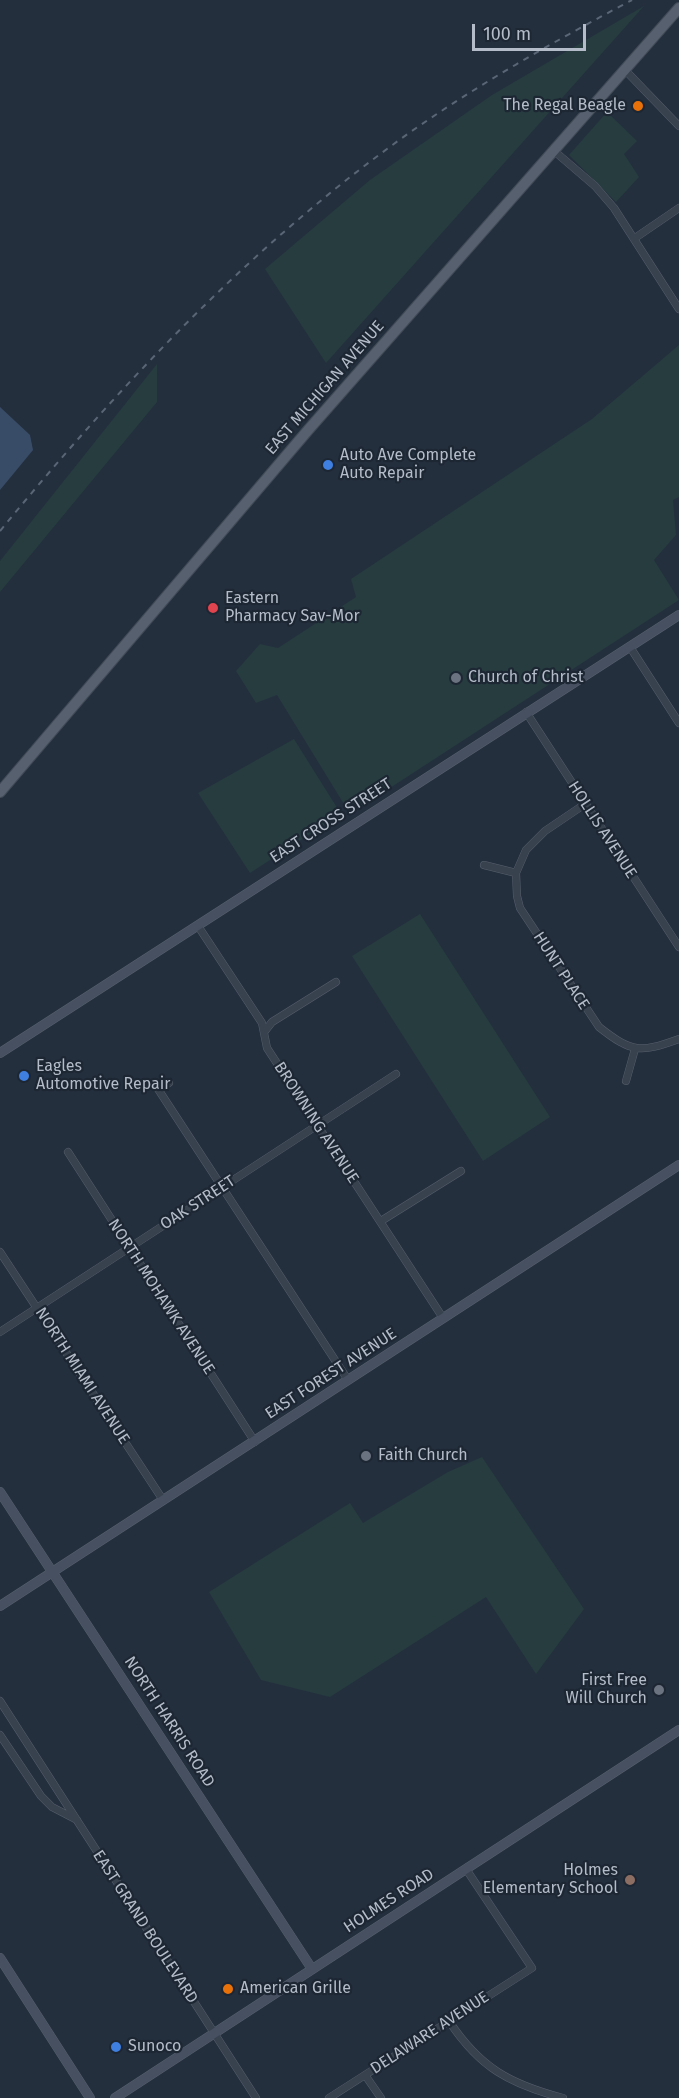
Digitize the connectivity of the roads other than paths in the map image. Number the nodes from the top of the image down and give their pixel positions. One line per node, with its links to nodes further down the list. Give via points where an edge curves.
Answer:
1 (679, 8): 2 (main road, EAST MICHIGAN AVENUE)
2 (625, 70): 3 (street); 4 (main road, EAST MICHIGAN AVENUE)
3 (679, 126)
4 (553, 150): 6 (street, via 595,186); 12 (main road, EAST MICHIGAN AVENUE)
5 (679, 207): 6 (street)
6 (635, 238): 7 (street)
7 (679, 309)
8 (679, 615): 9 (street, EAST CROSS STREET)
9 (630, 647): 10 (street, EAST CROSS STREET); 11 (street)
10 (526, 712): 13 (street, HOLLIS AVENUE); 16 (street, EAST CROSS STREET)
11 (679, 723)
12 (0, 792)
13 (585, 804): 15 (street, via 535,839); 17 (street, HOLLIS AVENUE)
14 (484, 865): 15 (street)
15 (516, 873): 22 (street, HUNT PLACE, via 520,908 585,1010 606,1033)
16 (198, 926): 19 (street, BROWNING AVENUE); 21 (street, EAST CROSS STREET)
17 (679, 947)
18 (336, 982): 19 (street, via 272,1022)
19 (265, 1031): 26 (street, BROWNING AVENUE, via 267,1048)
20 (679, 1039): 22 (street)
21 (1, 1050)
22 (635, 1050): 24 (street)
23 (396, 1074): 26 (street, OAK STREET)
24 (627, 1081)
25 (168, 1083): 30 (street, via 155,1092)
26 (317, 1126): 30 (street, OAK STREET); 31 (street, BROWNING AVENUE)
27 (68, 1152): 32 (street, NORTH MOHAWK AVENUE)
28 (679, 1165): 35 (street, EAST FOREST AVENUE)
29 (461, 1171): 31 (street)
30 (222, 1188): 32 (street, OAK STREET); 37 (street)
31 (381, 1221): 35 (street, BROWNING AVENUE)
32 (129, 1248): 34 (street, OAK STREET); 38 (street, NORTH MOHAWK AVENUE)
33 (0, 1252): 34 (street, NORTH MIAMI AVENUE)
34 (37, 1308): 36 (street, OAK STREET); 40 (street, NORTH MIAMI AVENUE)
35 (443, 1318): 37 (street, EAST FOREST AVENUE)
36 (0, 1332)
37 (348, 1380): 38 (street, EAST FOREST AVENUE)
38 (255, 1442): 40 (street, EAST FOREST AVENUE)
39 (0, 1492): 41 (street, NORTH HARRIS ROAD)
40 (163, 1500): 41 (street, EAST FOREST AVENUE)
41 (52, 1572): 42 (street, EAST FOREST AVENUE); 49 (street, NORTH HARRIS ROAD)
42 (0, 1606)
43 (0, 1701): 46 (street, EAST GRAND BOULEVARD)
44 (679, 1730): 47 (street, HOLMES ROAD)
45 (0, 1735): 46 (street, via 41,1796 52,1808)
46 (77, 1820): 51 (street, EAST GRAND BOULEVARD)
47 (466, 1869): 49 (street, HOLMES ROAD); 50 (street, DELAWARE AVENUE, via 532,1968)
48 (0, 1958): 53 (street)
49 (312, 1969): 51 (street, HOLMES ROAD)
50 (449, 2021): 52 (street, DELAWARE AVENUE); 58 (street, via 488,2066 521,2085)
51 (213, 2033): 54 (street, HOLMES ROAD); 55 (street, EAST GRAND BOULEVARD)
52 (365, 2075): 56 (street, DELAWARE AVENUE); 57 (street)
53 (90, 2098)
54 (115, 2098)
55 (256, 2098)
56 (329, 2098)
57 (381, 2098)
58 (563, 2098)

